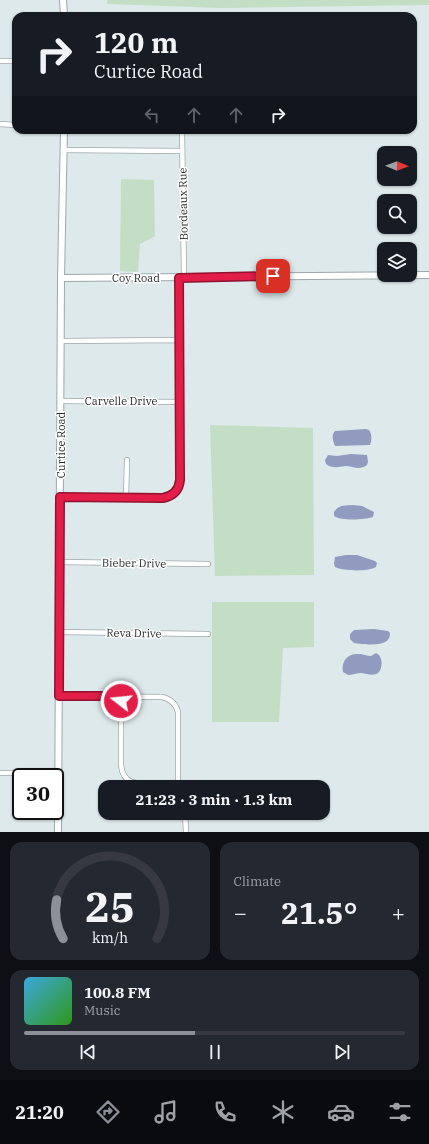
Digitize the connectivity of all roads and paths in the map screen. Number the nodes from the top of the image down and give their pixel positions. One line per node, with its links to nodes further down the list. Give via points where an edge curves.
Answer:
1 (63, 0): 2 (street)
2 (64, 12)
3 (0, 61): 4 (street)
4 (12, 61)
5 (0, 124): 6 (street)
6 (12, 124)
7 (64, 134): 9 (street, Curtice Road)
8 (182, 134): 10 (street, Bordeaux Rue)
9 (63, 150): 10 (street); 12 (street, Curtice Road)
10 (182, 151): 13 (street, Bordeaux Rue)
11 (429, 275): 13 (street, Coy Road)
12 (61, 278): 13 (street, Coy Road); 15 (street, Curtice Road)
13 (181, 278): 14 (street, Bordeaux Rue)
14 (180, 340): 15 (street); 17 (street, Bordeaux Rue)
15 (61, 341): 16 (street, Curtice Road)
16 (61, 401): 17 (street, Carvelle Drive); 19 (street, Curtice Road)
17 (180, 402): 20 (street, Bordeaux Rue, via 179,486 169,497)
18 (127, 460): 20 (street)
19 (60, 497): 20 (street); 21 (street, Curtice Road)
20 (126, 498)
21 (60, 562): 22 (street, Bieber Drive); 23 (street, Curtice Road)
22 (208, 564)
23 (60, 632): 24 (street, Reva Drive); 25 (street, Curtice Road)
24 (208, 634)
25 (59, 696): 26 (street); 27 (street, Curtice Road)
26 (121, 696): 30 (street, via 121,765); 31 (street, via 162,697 175,705 178,715)
27 (59, 768)
28 (0, 773): 29 (street)
29 (12, 773)
30 (128, 780)
31 (178, 780)
32 (58, 820): 34 (street, Curtice Road)
33 (185, 820): 35 (street)
34 (58, 832)
35 (186, 832)

